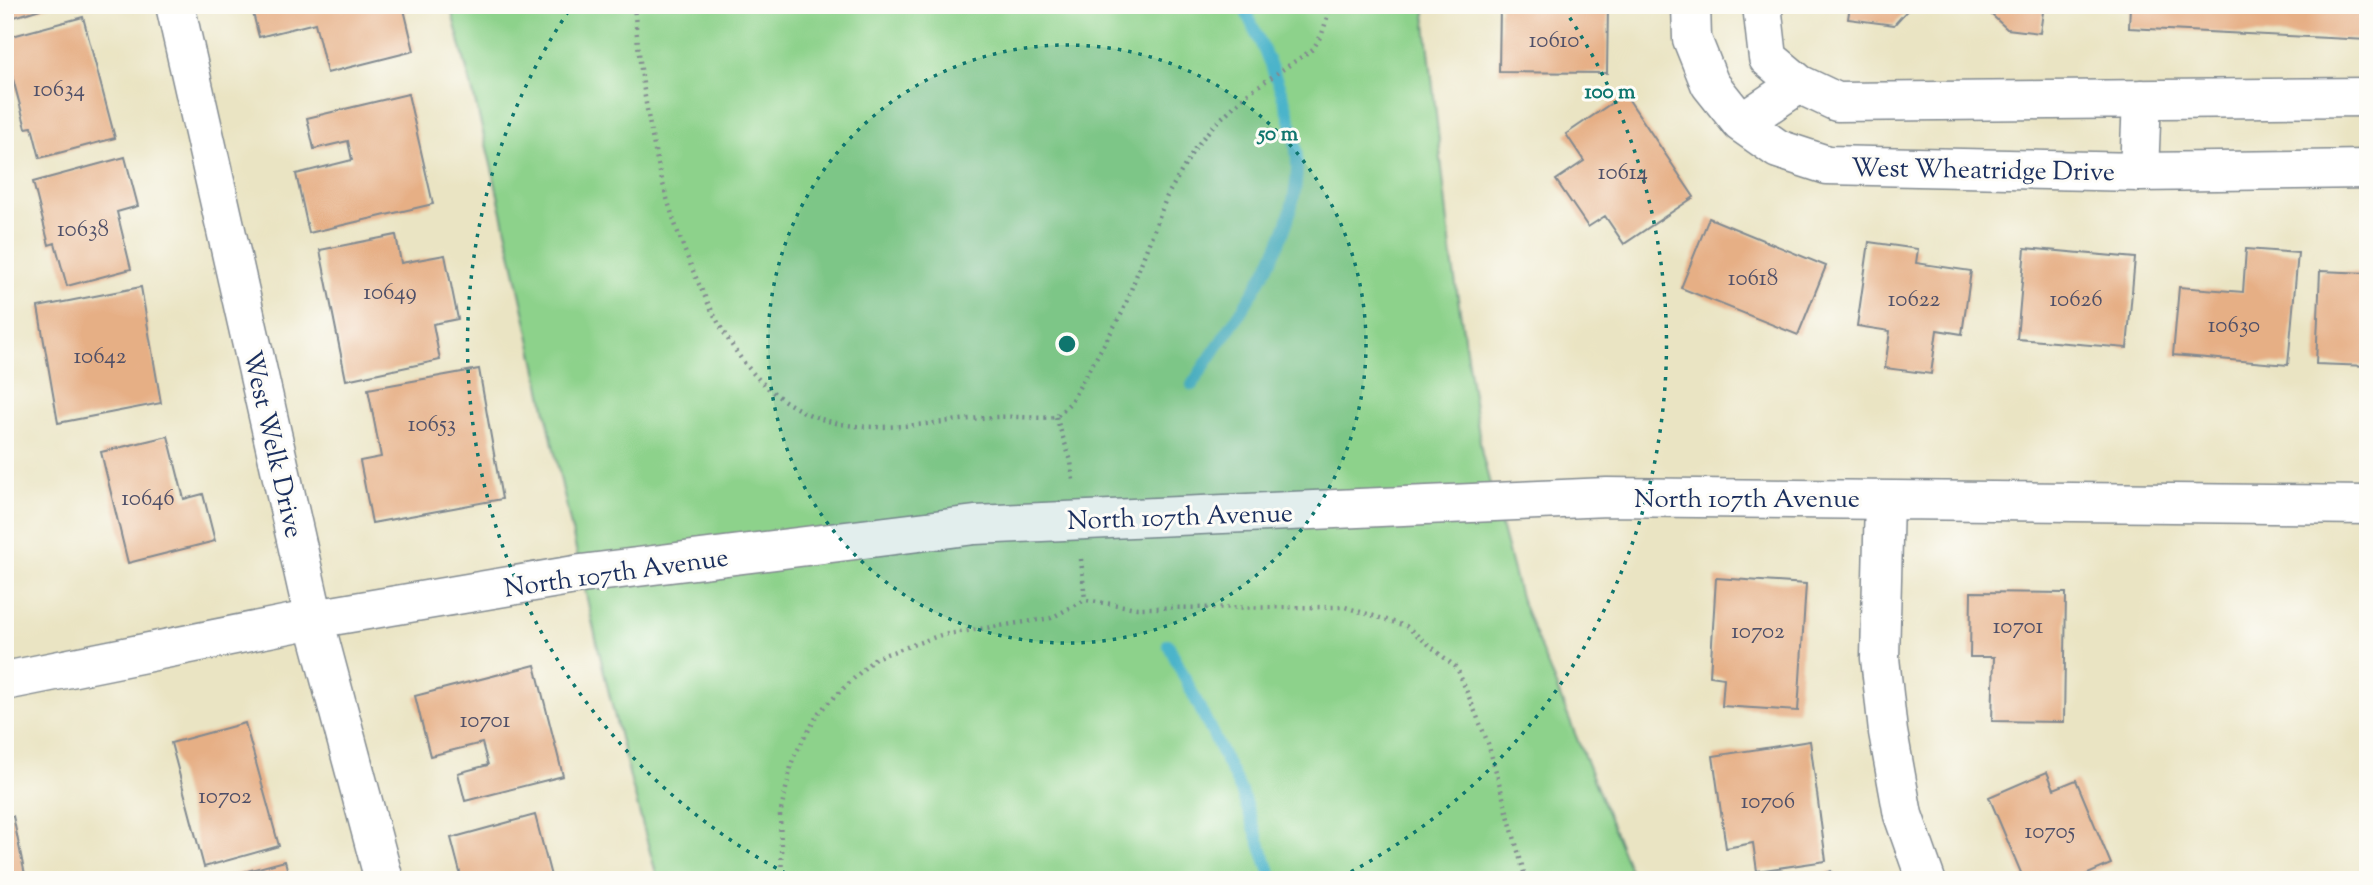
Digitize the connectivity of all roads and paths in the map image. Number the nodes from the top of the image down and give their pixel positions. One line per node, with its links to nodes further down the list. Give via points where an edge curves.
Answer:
1 (175, 5): 14 (street, West Welk Drive)
2 (634, 5): 3 (path, via 641,84 658,175 688,263 732,348 767,391 814,416 867,426 1056,417 1070,403 1122,313 1181,171 1212,127 1266,80 1313,49)
3 (1331, 5)
4 (1692, 5): 9 (street, West Wheatridge Drive, via 1692,39 1710,84)
5 (1762, 5): 6 (street, via 1768,58)
6 (1799, 84): 8 (street, via 1837,102); 9 (street)
7 (2368, 97): 8 (street)
8 (2142, 99): 11 (street)
9 (1741, 122): 11 (street, West Wheatridge Drive, via 1778,149 1827,165)
10 (2368, 169): 11 (street, West Wheatridge Drive)
11 (2139, 172)
12 (1884, 499): 13 (street, North 107th Avenue); 14 (street, North 107th Avenue, via 1607,497 975,525 581,574); 19 (street, via 1880,658 1886,720 1903,815)
13 (2368, 505)
14 (314, 619): 15 (street, North 107th Avenue); 16 (street, West Welk Drive)
15 (5, 681)
16 (384, 880)
17 (782, 880): 18 (path, via 780,815 793,758 819,712 875,658 941,635 1051,618 1084,600 1137,608 1345,607 1406,626 1457,667 1488,743)
18 (1526, 880)
19 (1926, 880)

